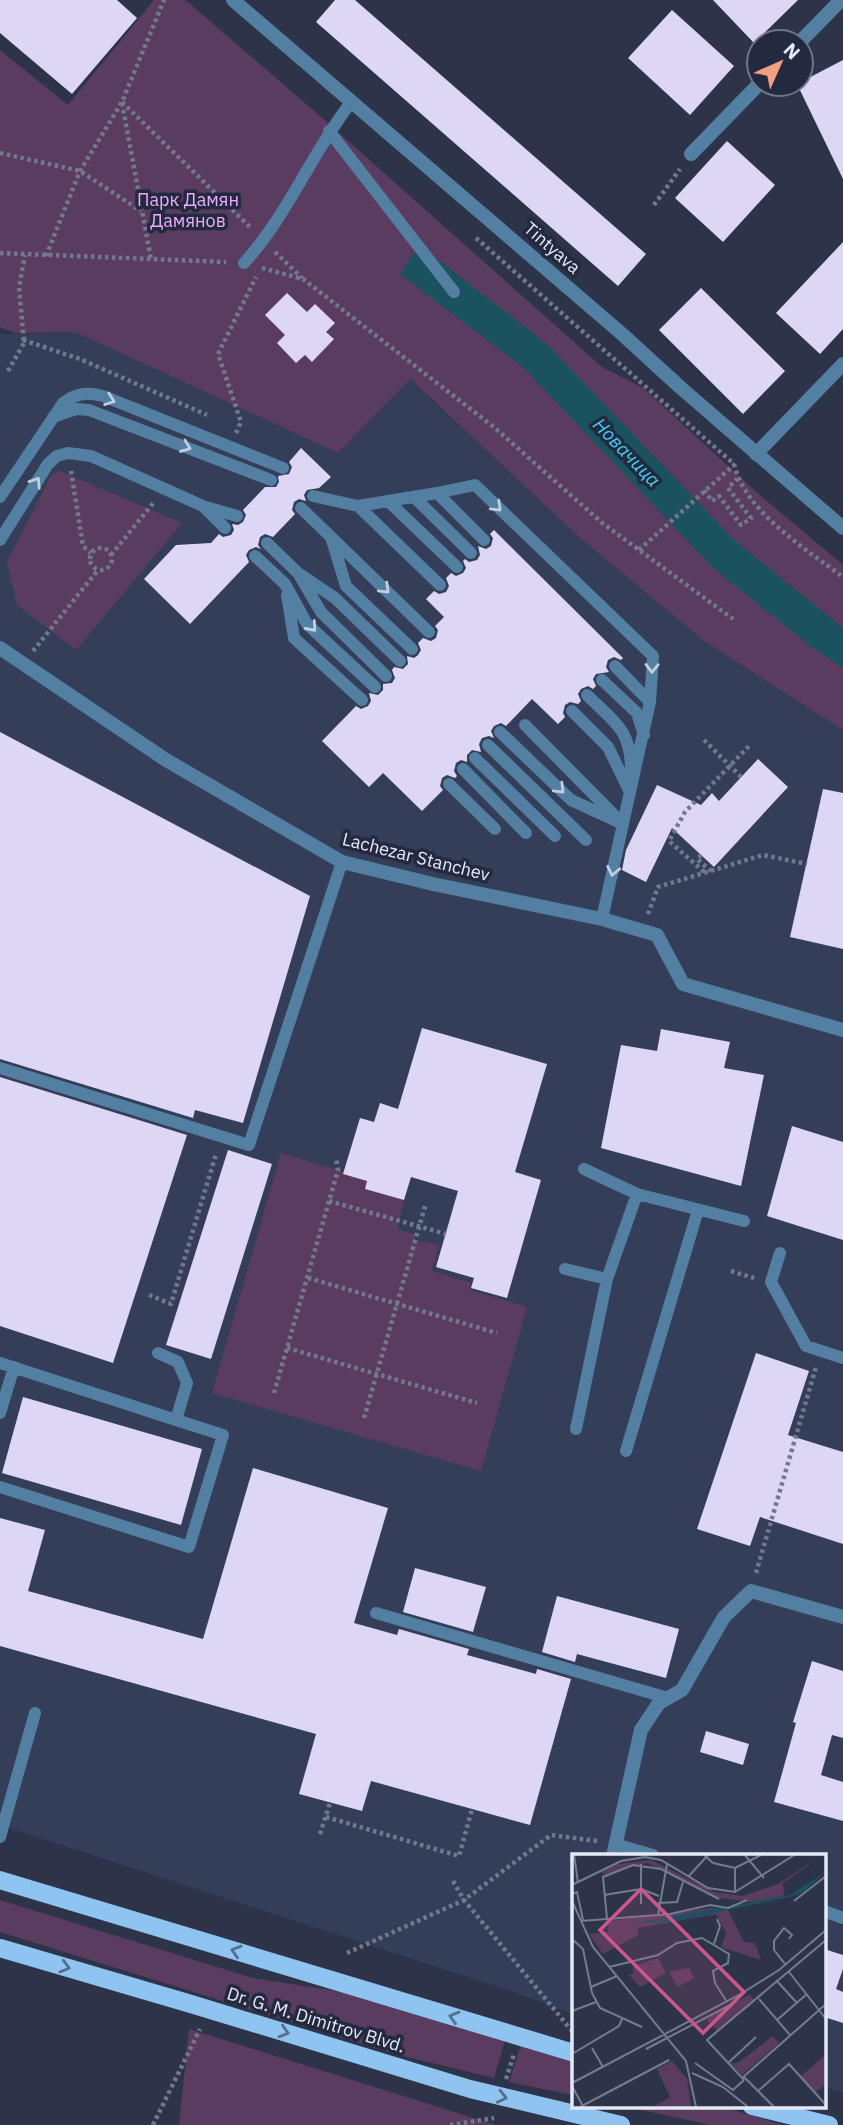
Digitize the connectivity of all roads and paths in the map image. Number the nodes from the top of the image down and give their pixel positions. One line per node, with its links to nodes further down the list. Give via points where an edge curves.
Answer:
1 (164, 0): 7 (path)
2 (233, 0): 6 (street, Tintyava)
3 (841, 0): 4 (street)
4 (814, 28)
5 (745, 98): 10 (street)
6 (352, 101): 8 (lane); 36 (street, Tintyava)
7 (122, 102): 11 (path); 14 (path); 16 (path)
8 (329, 131): 16 (lane); 25 (lane)
9 (0, 153): 11 (path)
10 (691, 154)
11 (80, 171): 14 (path); 20 (path)
12 (677, 174): 13 (path)
13 (654, 205)
14 (142, 211): 21 (path)
15 (473, 235): 37 (path)
16 (264, 241): 22 (lane); 24 (path)
17 (0, 246): 18 (path)
18 (0, 253): 19 (path)
19 (24, 255): 20 (path); 26 (path, via 19,287)
20 (46, 256): 21 (path)
21 (151, 259): 22 (path)
22 (244, 263): 23 (path)
23 (260, 268): 24 (path); 32 (path, via 218,354 241,422)
24 (303, 279): 58 (path, via 495,428)
25 (454, 292)
26 (23, 340): 28 (path); 30 (path, via 80,359)
27 (843, 364): 36 (street)
28 (8, 371)
29 (53, 417): 34 (lane, one-way to 34, via 72,396 92,394); 40 (lane, one-way to 40, via 89,410); 46 (lane)
30 (214, 418)
31 (226, 424): 32 (path)
32 (238, 429): 33 (path); 34 (path)
33 (249, 434)
34 (230, 446): 38 (lane)
35 (68, 453): 41 (lane, via 91,456); 55 (lane, one-way to 35, via 48,464); 59 (path, via 83,546)
36 (756, 454): 53 (street, Tintyava)
37 (734, 464): 39 (path); 42 (path)
38 (283, 468)
39 (737, 479): 42 (path, via 728,488 751,518 741,526 719,496 712,501); 66 (path, via 757,508)
40 (271, 480)
41 (165, 489): 48 (lane); 61 (path)
42 (704, 490): 58 (path)
43 (438, 493): 45 (lane); 56 (lane); 81 (lane, one-way to 81, via 475,485 653,656)
44 (313, 496): 49 (lane)
45 (414, 496): 47 (lane); 60 (lane)
46 (0, 497)
47 (388, 501): 49 (lane); 63 (lane)
48 (203, 506): 51 (lane); 52 (lane)
49 (358, 506): 68 (lane)
50 (301, 508): 54 (lane)
51 (237, 516)
52 (225, 528)
53 (843, 528)
54 (330, 537): 70 (lane, one-way to 70); 72 (lane, via 346,586)
55 (0, 540)
56 (484, 540)
57 (267, 543): 65 (lane)
58 (639, 550): 69 (path)
59 (91, 553): 61 (path, via 103,548); 64 (path, via 91,563)
60 (471, 553)
61 (111, 555): 64 (path, via 110,564)
62 (255, 556): 67 (lane)
63 (457, 567)
64 (98, 570): 74 (path)
65 (298, 573): 73 (lane, via 335,597); 76 (lane, via 321,612)
66 (843, 577)
67 (285, 584): 78 (lane, one-way to 78, via 307,624); 80 (lane, via 294,638)
68 (440, 584)
69 (733, 619)
70 (429, 632)
71 (0, 648): 74 (street, Lachezar Stanchev)
72 (412, 649)
73 (400, 661)
74 (24, 662): 101 (street, Lachezar Stanchev, via 166,760)
75 (615, 666): 81 (lane)
76 (386, 676)
77 (602, 680): 85 (lane, via 636,713)
78 (375, 687)
79 (587, 695): 94 (lane, via 624,732 631,755)
80 (362, 700)
81 (650, 702): 85 (lane)
82 (572, 710): 94 (lane, via 608,747)
83 (525, 725): 95 (lane)
84 (500, 732): 95 (lane, one-way to 95, via 571,800)
85 (644, 735): 94 (lane)
86 (705, 740): 90 (path)
87 (488, 745): 99 (lane)
88 (749, 746): 90 (path)
89 (475, 758): 98 (lane)
90 (730, 766): 92 (path); 103 (path, via 685,812 669,841)
91 (463, 769): 97 (lane)
92 (741, 777)
93 (449, 784): 96 (lane)
94 (630, 792): 95 (lane)
95 (623, 824): 104 (lane, one-way to 104)
96 (495, 829)
97 (526, 833)
98 (555, 836)
99 (586, 839)
100 (701, 855): 103 (path, via 696,859)
101 (342, 862): 104 (street, Lachezar Stanchev); 107 (lane, via 249,1146)
102 (807, 864): 103 (path, via 762,855)
103 (708, 872): 105 (path, via 658,887)
104 (602, 919): 105 (street, Lachezar Stanchev)
105 (641, 931): 106 (street, Lachezar Stanchev, via 657,935 682,984)
106 (843, 1030)
107 (0, 1068)
108 (216, 1155): 122 (path, via 171,1304)
109 (336, 1158): 112 (path, via 338,1170)
110 (584, 1169): 111 (lane)
111 (637, 1194): 114 (lane); 121 (lane)
112 (329, 1200): 116 (path); 120 (path)
113 (426, 1203): 116 (path)
114 (698, 1210): 115 (lane); 138 (lane)
115 (744, 1221)
116 (419, 1227): 117 (path); 123 (path)
117 (446, 1234)
118 (780, 1253): 125 (lane, via 771,1282)
119 (565, 1269): 121 (lane)
120 (308, 1278): 123 (path); 126 (path)
121 (607, 1279): 137 (lane)
122 (149, 1296)
123 (397, 1304): 124 (path); 131 (path)
124 (497, 1333)
125 (806, 1346): 128 (lane); 140 (path, via 817,1366)
126 (287, 1348): 131 (path); 132 (path)
127 (158, 1353): 136 (lane, via 178,1362 187,1383)
128 (843, 1358)
129 (0, 1363): 130 (lane)
130 (13, 1367): 134 (lane); 136 (lane)
131 (376, 1374): 133 (path); 135 (path)
132 (274, 1392)
133 (477, 1403)
134 (0, 1413)
135 (364, 1418)
136 (176, 1420): 139 (lane, via 223,1436 189,1546)
137 (576, 1429)
138 (626, 1451)
139 (0, 1488)
140 (751, 1591): 142 (street); 143 (street, via 724,1617 681,1690)
141 (376, 1614): 143 (lane)
142 (843, 1617)
143 (668, 1698): 150 (street, via 659,1703 641,1730)
144 (34, 1713): 149 (lane)
145 (330, 1802): 147 (path)
146 (472, 1809): 147 (path, via 459,1856)
147 (326, 1817): 148 (path)
148 (320, 1834)
149 (0, 1837)
150 (614, 1850): 151 (lane); 154 (path, via 551,1835)
151 (645, 1854)
152 (0, 1880): 162 (main road, one-way to 152)
153 (453, 1881): 154 (path)
154 (464, 1900): 158 (path); 160 (path)
155 (826, 1912): 156 (lane)
156 (843, 1918)
157 (0, 1948): 168 (main road, Dr. G. M. Dimitrov Blvd., one-way to 168, via 471,2090)
158 (347, 1953)
159 (200, 2029): 165 (path)
160 (572, 2032)
161 (517, 2045): 163 (path)
162 (572, 2049)
163 (505, 2084)
164 (760, 2108): 169 (main road)
165 (153, 2125)
166 (450, 2125): 167 (path, via 495,2118)
167 (493, 2125)
168 (621, 2125)
169 (829, 2125)

